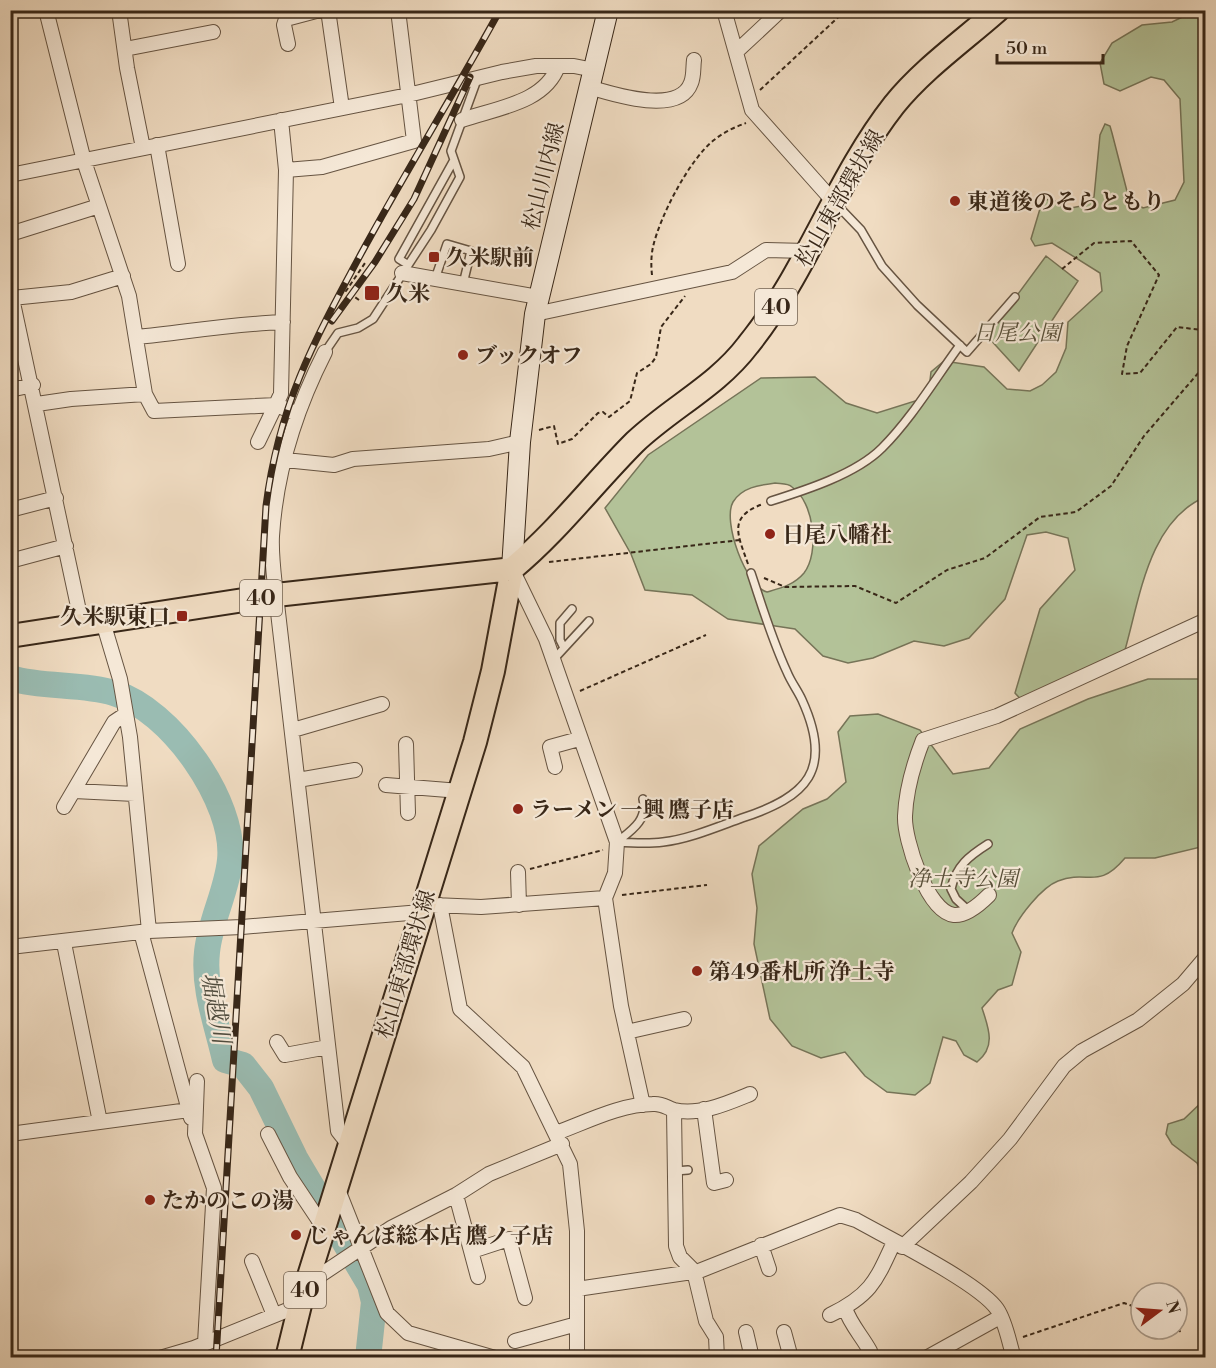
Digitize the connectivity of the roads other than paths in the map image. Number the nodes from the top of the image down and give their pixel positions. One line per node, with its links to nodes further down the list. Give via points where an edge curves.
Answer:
1 (46, 10): 24 (street)
2 (320, 10): 11 (street, via 286,19)
3 (328, 10): 19 (street)
4 (398, 10): 18 (street)
5 (608, 10): 17 (main road, 松山川内線)
6 (724, 10): 13 (street)
7 (781, 10): 13 (street)
8 (998, 10): 27 (main road, 松山東部環状線 / 40, via 895,104)
9 (124, 11): 12 (street)
10 (213, 32): 12 (street)
11 (288, 44)
12 (124, 49): 22 (street)
13 (736, 52): 27 (street, via 752,110)
14 (694, 60): 17 (street, via 691,84 684,93 671,97 641,101)
15 (558, 66): 16 (street); 17 (street); 21 (street, via 553,81 531,96)
16 (478, 77): 18 (street); 21 (lane)
17 (592, 78): 38 (main road, 松山川内線)
18 (408, 95): 19 (street); 25 (street, via 414,141 322,167)
19 (342, 108): 20 (street)
20 (281, 120): 22 (street); 25 (street)
21 (462, 120): 23 (lane, via 451,151)
22 (150, 146): 24 (street); 31 (street)
23 (454, 160): 32 (lane, via 399,259); 32 (lane, via 460,177)
24 (84, 161): 26 (street); 28 (street)
25 (286, 170): 39 (street)
26 (10, 175)
27 (834, 202): 30 (main road, 松山東部環状線 / 40); 41 (lane, via 861,230 882,266)
28 (99, 206): 29 (street); 33 (street)
29 (10, 234)
30 (807, 251): 38 (street, via 766,250 732,272 652,290); 57 (main road, 松山東部環状線 / 40, via 773,311 729,368 637,441 541,546)
31 (178, 264)
32 (404, 269): 34 (street); 42 (lane, via 373,318 358,328 338,333)
33 (123, 276): 37 (street, via 71,292); 40 (street)
34 (435, 279): 35 (street); 35 (lane, via 447,244 471,251)
35 (463, 284): 38 (street)
36 (1015, 297): 41 (lane, via 967,352)
37 (12, 300): 43 (street)
38 (536, 305): 49 (main road, 松山川内線)
39 (283, 322): 40 (street, via 231,324 213,330); 47 (street, via 281,394)
40 (137, 337): 45 (street)
41 (960, 345): 53 (lane, via 882,449 809,489)
42 (325, 352): 48 (street)
43 (33, 385): 44 (street); 46 (street)
44 (10, 390)
45 (145, 394): 46 (street); 47 (street, via 154,411)
46 (37, 405): 52 (street)
47 (277, 405): 48 (street); 50 (street)
48 (297, 414): 51 (street)
49 (521, 435): 51 (street, via 489,449 353,459 333,465); 57 (main road, 松山川内線)
50 (258, 442)
51 (285, 460): 59 (street, via 272,537)
52 (56, 498): 54 (street); 55 (street)
53 (771, 501)
54 (10, 510)
55 (66, 546): 56 (street); 63 (street)
56 (10, 561)
57 (512, 569): 59 (main road, 40); 66 (street); 77 (main road, 松山東部環状線 / 40, via 493,671)
58 (751, 573): 83 (lane, via 787,673 810,720 813,764 807,781 797,794 764,811 664,842)
59 (276, 596): 63 (main road, 40); 69 (street)
60 (572, 609): 65 (lane, via 560,623)
61 (1206, 620): 90 (street, via 997,716 923,740 905,815 909,851 935,901 945,912 955,915)
62 (589, 621): 65 (lane)
63 (93, 623): 64 (main road, 40); 68 (street, via 122,687)
64 (10, 636)
65 (564, 648): 66 (lane)
66 (553, 660): 70 (street)
67 (382, 704): 69 (street)
68 (126, 710): 78 (street, via 114,722); 79 (street)
69 (293, 730): 74 (street)
70 (579, 739): 72 (street, via 550,747); 83 (street)
71 (406, 744): 76 (street)
72 (555, 767)
73 (355, 770): 74 (street)
74 (298, 780): 91 (street)
75 (386, 785): 76 (street)
76 (407, 786): 77 (street); 82 (street)
77 (460, 791): 89 (main road, 松山東部環状線 / 40)
78 (74, 792): 79 (street); 81 (street)
79 (135, 794): 92 (street)
80 (643, 799): 83 (lane, via 643,816)
81 (64, 807)
82 (408, 813)
83 (617, 844): 87 (street, via 615,873)
84 (988, 844): 90 (lane, via 961,864 953,877 951,889)
85 (518, 872): 88 (street)
86 (989, 895): 90 (street)
87 (605, 898): 88 (street); 97 (street)
88 (519, 905): 89 (street)
89 (428, 908): 91 (street); 110 (street, via 460,1009 524,1067); 111 (main road, 松山東部環状線 / 40)
90 (969, 910)
91 (312, 921): 92 (street); 99 (street)
92 (145, 931): 93 (street); 104 (street)
93 (64, 943): 94 (street); 106 (street)
94 (10, 947)
95 (1206, 957): 117 (street, via 1183,984 1138,1020 1082,1051 1064,1066 1010,1139 971,1182)
96 (684, 1019): 97 (street)
97 (626, 1029): 102 (street)
98 (277, 1042): 99 (street, via 285,1055)
99 (328, 1047): 111 (street, via 338,1131)
100 (196, 1081): 108 (street)
101 (750, 1094): 103 (street)
102 (643, 1105): 105 (street, via 665,1104); 110 (street, via 602,1116)
103 (704, 1109): 105 (street); 112 (street, via 714,1183)
104 (189, 1110): 106 (street); 108 (street)
105 (674, 1110): 122 (street, via 682,1171 676,1246 680,1257)
106 (100, 1122): 107 (street)
107 (10, 1134)
108 (195, 1134): 136 (street, via 214,1188)
109 (268, 1134): 115 (street, via 290,1177)
110 (559, 1139): 114 (street); 125 (street, via 570,1164 577,1231)
111 (349, 1145): 113 (main road, 松山東部環状線 / 40)
112 (726, 1180)
113 (336, 1191): 115 (main road, 松山東部環状線 / 40); 118 (street)
114 (456, 1195): 118 (street); 119 (street)
115 (325, 1225): 124 (main road, 松山東部環状線 / 40)
116 (761, 1245): 117 (street, via 840,1215); 121 (street); 122 (street)
117 (898, 1245): 128 (street, via 874,1285); 131 (street, via 957,1278 991,1303)
118 (356, 1251): 124 (street); 139 (street, via 387,1313 408,1333)
119 (472, 1251): 123 (street); 126 (street, via 509,1239)
120 (252, 1261): 130 (street)
121 (769, 1269)
122 (694, 1271): 125 (street); 141 (street, via 706,1321 716,1337)
123 (478, 1277)
124 (307, 1284): 127 (main road, 松山東部環状線 / 40)
125 (577, 1289): 132 (street)
126 (525, 1298)
127 (300, 1305): 130 (street); 138 (main road, 松山東部環状線 / 40)
128 (845, 1308): 129 (street); 144 (street, via 849,1321 860,1331 870,1351)
129 (830, 1314)
130 (274, 1316): 136 (street)
131 (1000, 1317): 145 (street); 146 (street)
132 (577, 1324): 135 (street); 140 (street)
133 (746, 1332): 142 (street)
134 (784, 1332): 143 (street)
135 (515, 1341)
136 (205, 1343): 137 (street)
137 (160, 1358)
138 (287, 1358)
139 (495, 1358)
140 (577, 1358)
141 (717, 1358)
142 (752, 1358)
143 (791, 1358)
144 (864, 1358)
145 (926, 1358)
146 (1014, 1358)

